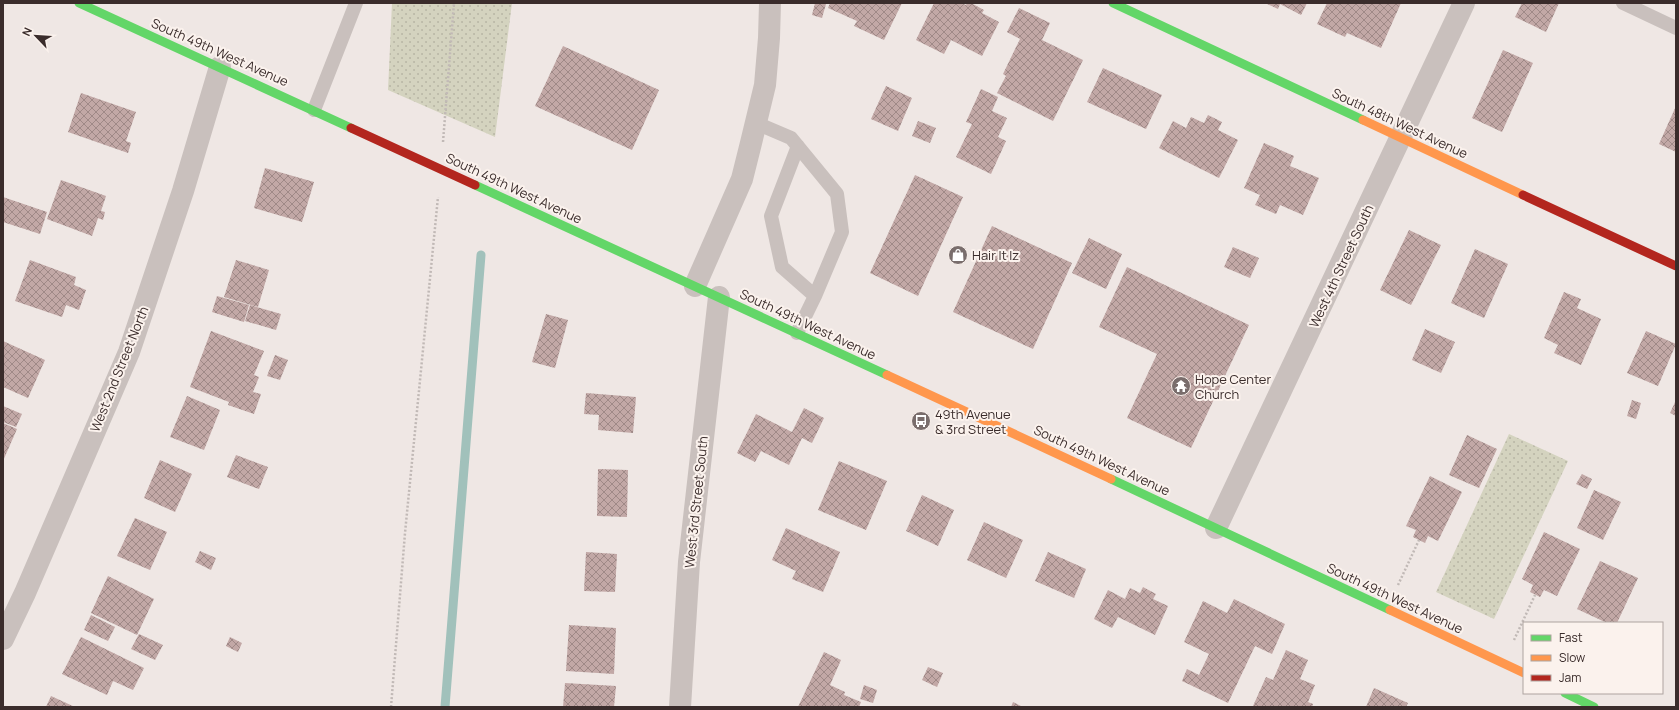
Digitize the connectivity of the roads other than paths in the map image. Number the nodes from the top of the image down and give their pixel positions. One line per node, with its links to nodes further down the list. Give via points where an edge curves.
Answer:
1 (79, 3): 7 (street, South 49th West Avenue)
2 (356, 3): 10 (lane)
3 (770, 3): 11 (street, via 765,85)
4 (1113, 3): 12 (street, South 48th West Avenue)
5 (1464, 3): 12 (street, West 4th Street South)
6 (1623, 3): 8 (lane)
7 (96, 6): 9 (street, South 49th West Avenue)
8 (1676, 28)
9 (220, 67): 10 (street, South 49th West Avenue); 20 (street, West 2nd Street North, via 183,191 129,352)
10 (314, 110): 15 (street, South 49th West Avenue)
11 (756, 123): 13 (lane, via 791,138); 15 (street, via 742,179)
12 (1401, 137): 14 (street, South 48th West Avenue); 19 (street, West 4th Street South)
13 (798, 146): 16 (lane, via 837,194 842,232); 16 (lane, via 772,216 782,267)
14 (1676, 266)
15 (695, 286): 17 (street, South 49th West Avenue)
16 (815, 296): 18 (lane)
17 (719, 297): 18 (street, South 49th West Avenue); 23 (street, West 3rd Street South, via 689,562)
18 (797, 333): 19 (street, South 49th West Avenue)
19 (1216, 528): 21 (street, South 49th West Avenue)
20 (3, 639)
21 (1523, 673)
22 (1567, 694): 24 (street)
23 (680, 707)
24 (1594, 707)

